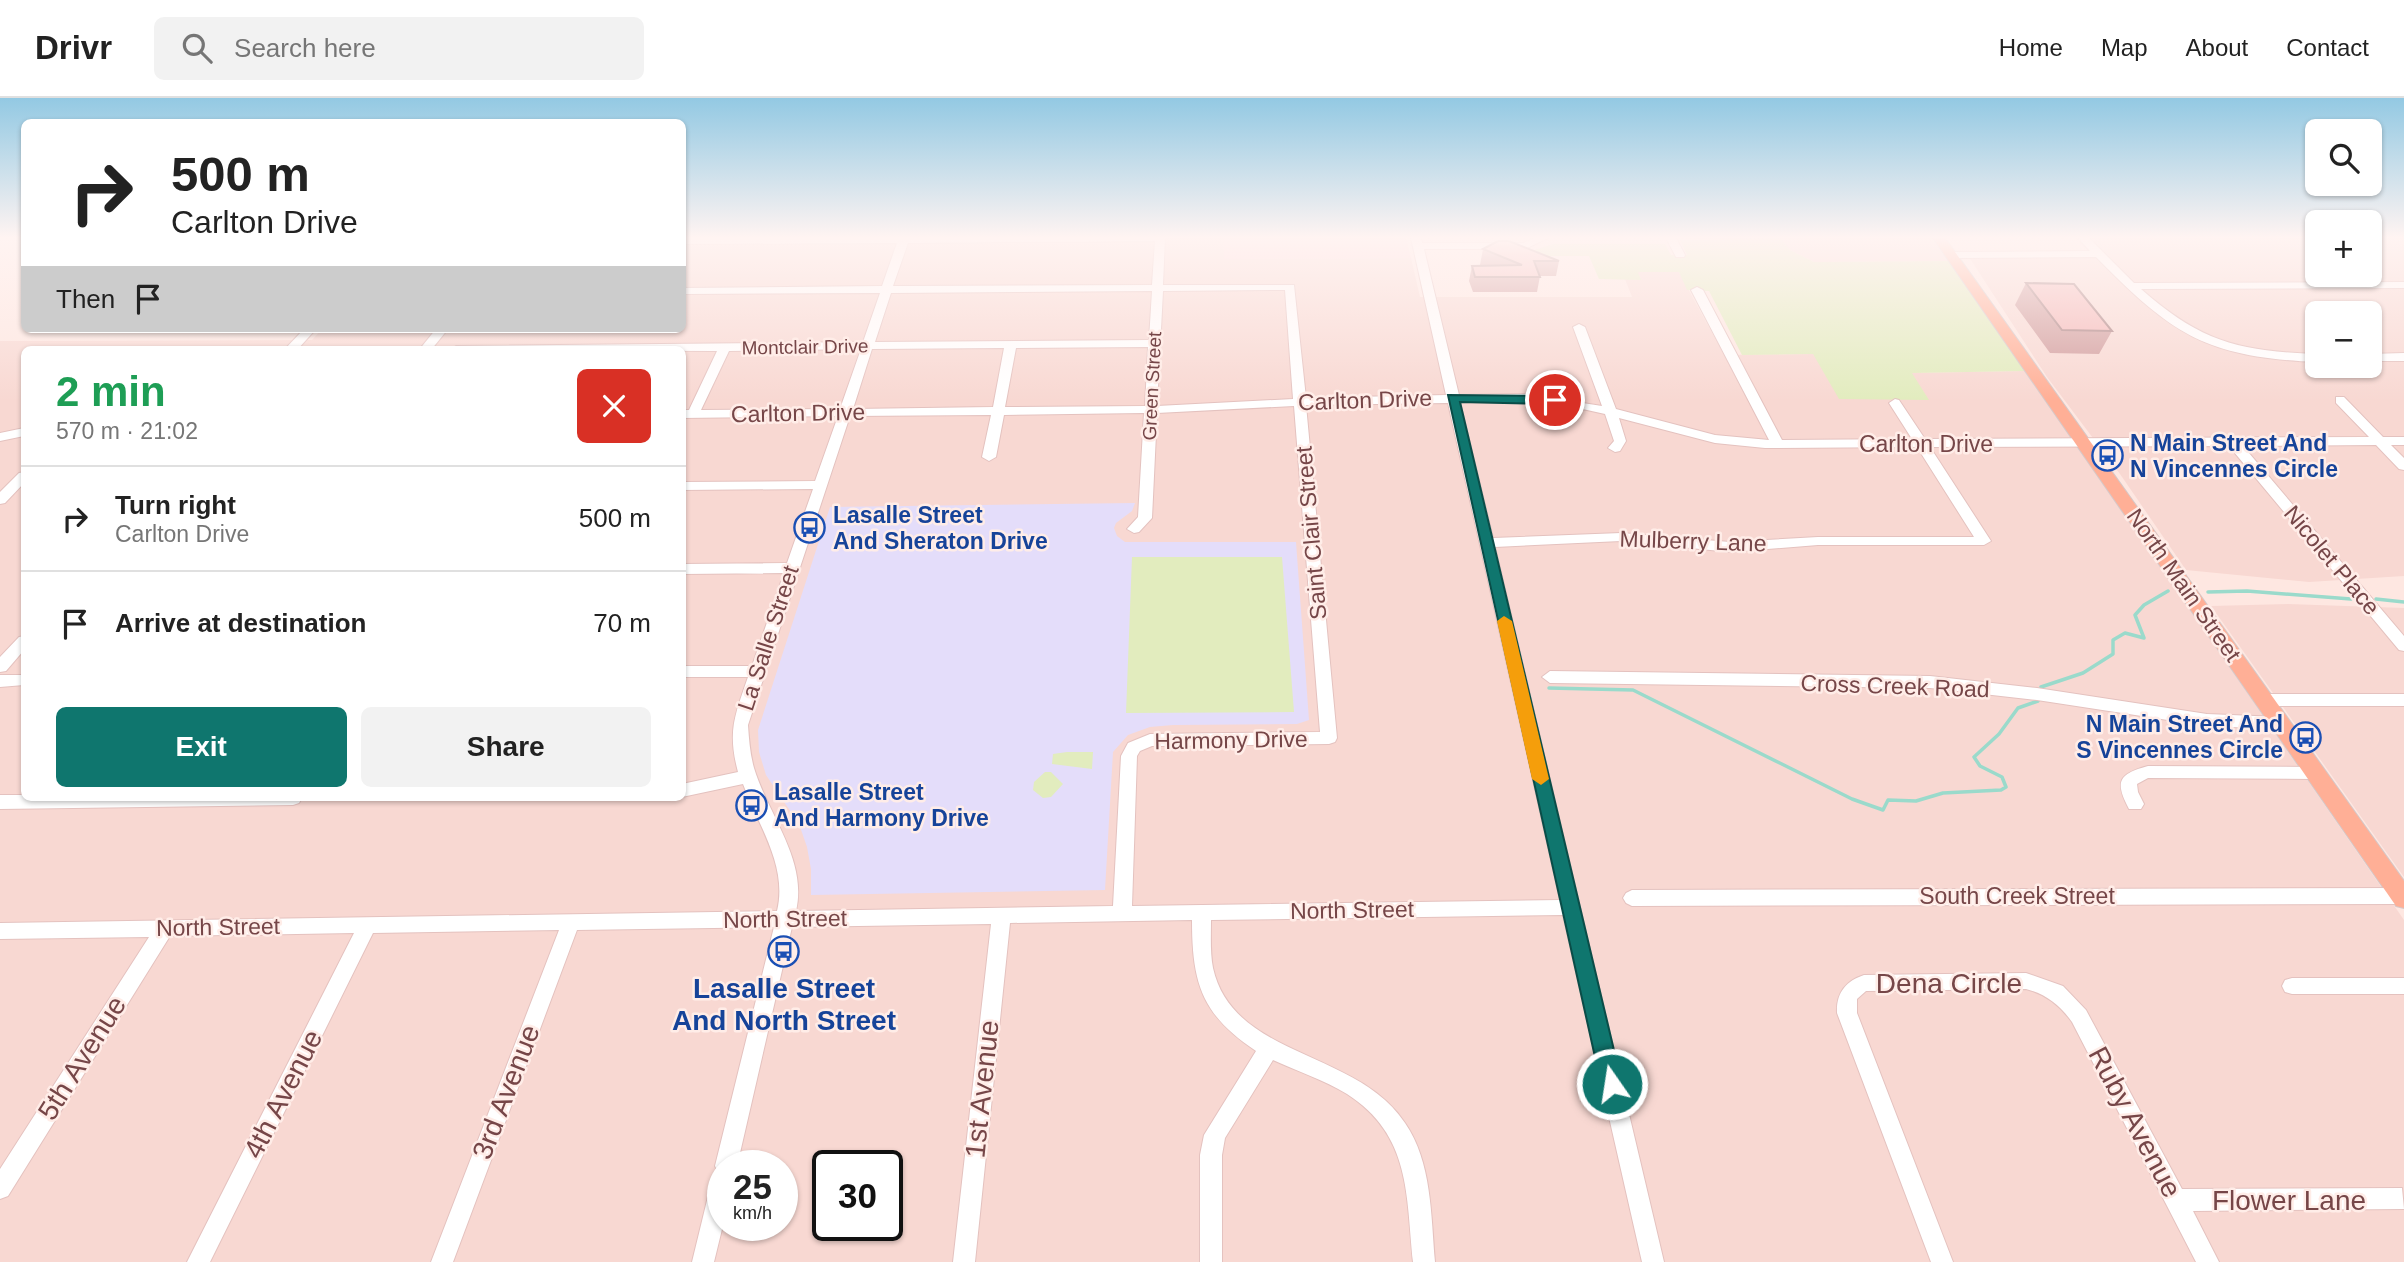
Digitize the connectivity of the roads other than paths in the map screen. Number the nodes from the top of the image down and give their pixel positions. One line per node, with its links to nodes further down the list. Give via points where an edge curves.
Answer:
1 (885, 292): 13 (street, La Salle Street)
2 (1157, 292): 10 (street, Green Street)
3 (1290, 292): 21 (street, Saint Clair Street)
4 (1429, 292): 19 (street)
5 (1699, 292): 34 (street)
6 (1980, 292): 33 (main road, North Main Street)
7 (2139, 292): 16 (street, via 2168,321 2200,339 2259,355)
8 (1579, 327): 26 (street)
9 (306, 333): 12 (street)
10 (1154, 343): 11 (street, Montclair Drive); 23 (street, Green Street)
11 (1011, 345): 13 (street, Montclair Drive); 24 (street)
12 (294, 346)
13 (867, 346): 14 (street, Montclair Drive); 25 (street, La Salle Street)
14 (725, 347): 15 (street, Montclair Drive); 27 (street)
15 (686, 348)
16 (2305, 357)
17 (2404, 357): 18 (street)
18 (2382, 358)
19 (1453, 398): 21 (street, Carlton Drive); 26 (street, Carlton Drive, via 1540,399); 44 (street)
20 (2340, 400): 30 (street)
21 (1300, 402): 23 (street, Carlton Drive); 58 (street, Saint Clair Street)
22 (1895, 404): 35 (street)
23 (1151, 409): 24 (street, Carlton Drive); 43 (street, Green Street, via 1145,518)
24 (998, 411): 25 (street, Carlton Drive); 37 (street)
25 (845, 412): 27 (street, Carlton Drive); 40 (street, La Salle Street)
26 (1611, 412): 34 (street, Carlton Drive, via 1707,437); 36 (street, via 1620,441)
27 (688, 414)
28 (21, 433): 29 (street)
29 (0, 437)
30 (2380, 441): 31 (street, Carlton Drive); 32 (street, Carlton Drive); 38 (street)
31 (2404, 441)
32 (2233, 442): 33 (street, Carlton Drive); 48 (street, Nicolet Place)
33 (2084, 443): 35 (street, Carlton Drive); 55 (main road, North Main Street)
34 (1778, 444): 35 (street, Carlton Drive)
35 (1919, 444): 44 (street, Mulberry Lane, via 1984,541 1818,541 1730,547 1620,537)
36 (1615, 448)
37 (989, 457)
38 (2404, 466)
39 (21, 479): 42 (street)
40 (820, 485): 41 (street); 45 (street, La Salle Street)
41 (686, 486)
42 (0, 500)
43 (1134, 529)
44 (1486, 543): 67 (street)
45 (792, 568): 46 (street); 50 (street, La Salle Street)
46 (686, 569)
47 (21, 644): 49 (street)
48 (2404, 646)
49 (0, 667)
50 (757, 671): 51 (street); 60 (street, La Salle Street, via 740,725 740,751)
51 (686, 672)
52 (1550, 677): 57 (street, Cross Creek Road, via 1930,682 2207,720)
53 (21, 680): 54 (street)
54 (0, 681)
55 (2264, 700): 56 (street); 57 (main road, North Main Street)
56 (2404, 700)
57 (2279, 723): 59 (main road, North Main Street)
58 (1329, 738): 69 (street, Harmony Drive, via 1150,740 1134,747 1129,756)
59 (2314, 773): 64 (street, via 2148,772 2129,782); 65 (main road, North Main Street)
60 (748, 776): 61 (street); 71 (street, La Salle Street, via 786,862 790,897)
61 (686, 790)
62 (73, 801): 63 (street)
63 (0, 802)
64 (2135, 804)
65 (2403, 897): 66 (street, South Creek Street)
66 (1632, 898)
67 (1570, 907): 68 (street, North Street); 91 (street)
68 (1201, 912): 69 (street, North Street); 79 (street, via 1204,971 1216,1000 1236,1027)
69 (1122, 913): 70 (street, North Street)
70 (1001, 916): 71 (street, North Street); 88 (street, 1st Avenue)
71 (786, 919): 72 (street, North Street); 80 (street, La Salle Street)
72 (571, 922): 73 (street, North Street); 86 (street, 3rd Avenue)
73 (368, 925): 74 (street, North Street); 85 (street, 4th Avenue)
74 (165, 928): 75 (street, North Street); 81 (street, 5th Avenue)
75 (0, 931)
76 (2291, 986): 77 (street)
77 (2404, 986)
78 (2052, 989): 83 (street, Ruby Avenue, via 2079,1016); 92 (street, Dena Circle, via 2026,981 1874,982 1849,993 1847,1013)
79 (1268, 1050): 89 (street, via 1215,1135); 90 (street, via 1345,1080 1386,1112 1414,1169)
80 (730, 1150)
81 (0, 1188)
82 (2402, 1199): 83 (street, Flower Lane)
83 (2176, 1200): 93 (street, Ruby Avenue)
84 (708, 1241): 87 (street)
85 (198, 1262)
86 (442, 1262)
87 (703, 1262)
88 (964, 1262)
89 (1211, 1262)
90 (1424, 1262)
91 (1653, 1262)
92 (1942, 1262)
93 (2208, 1262)

